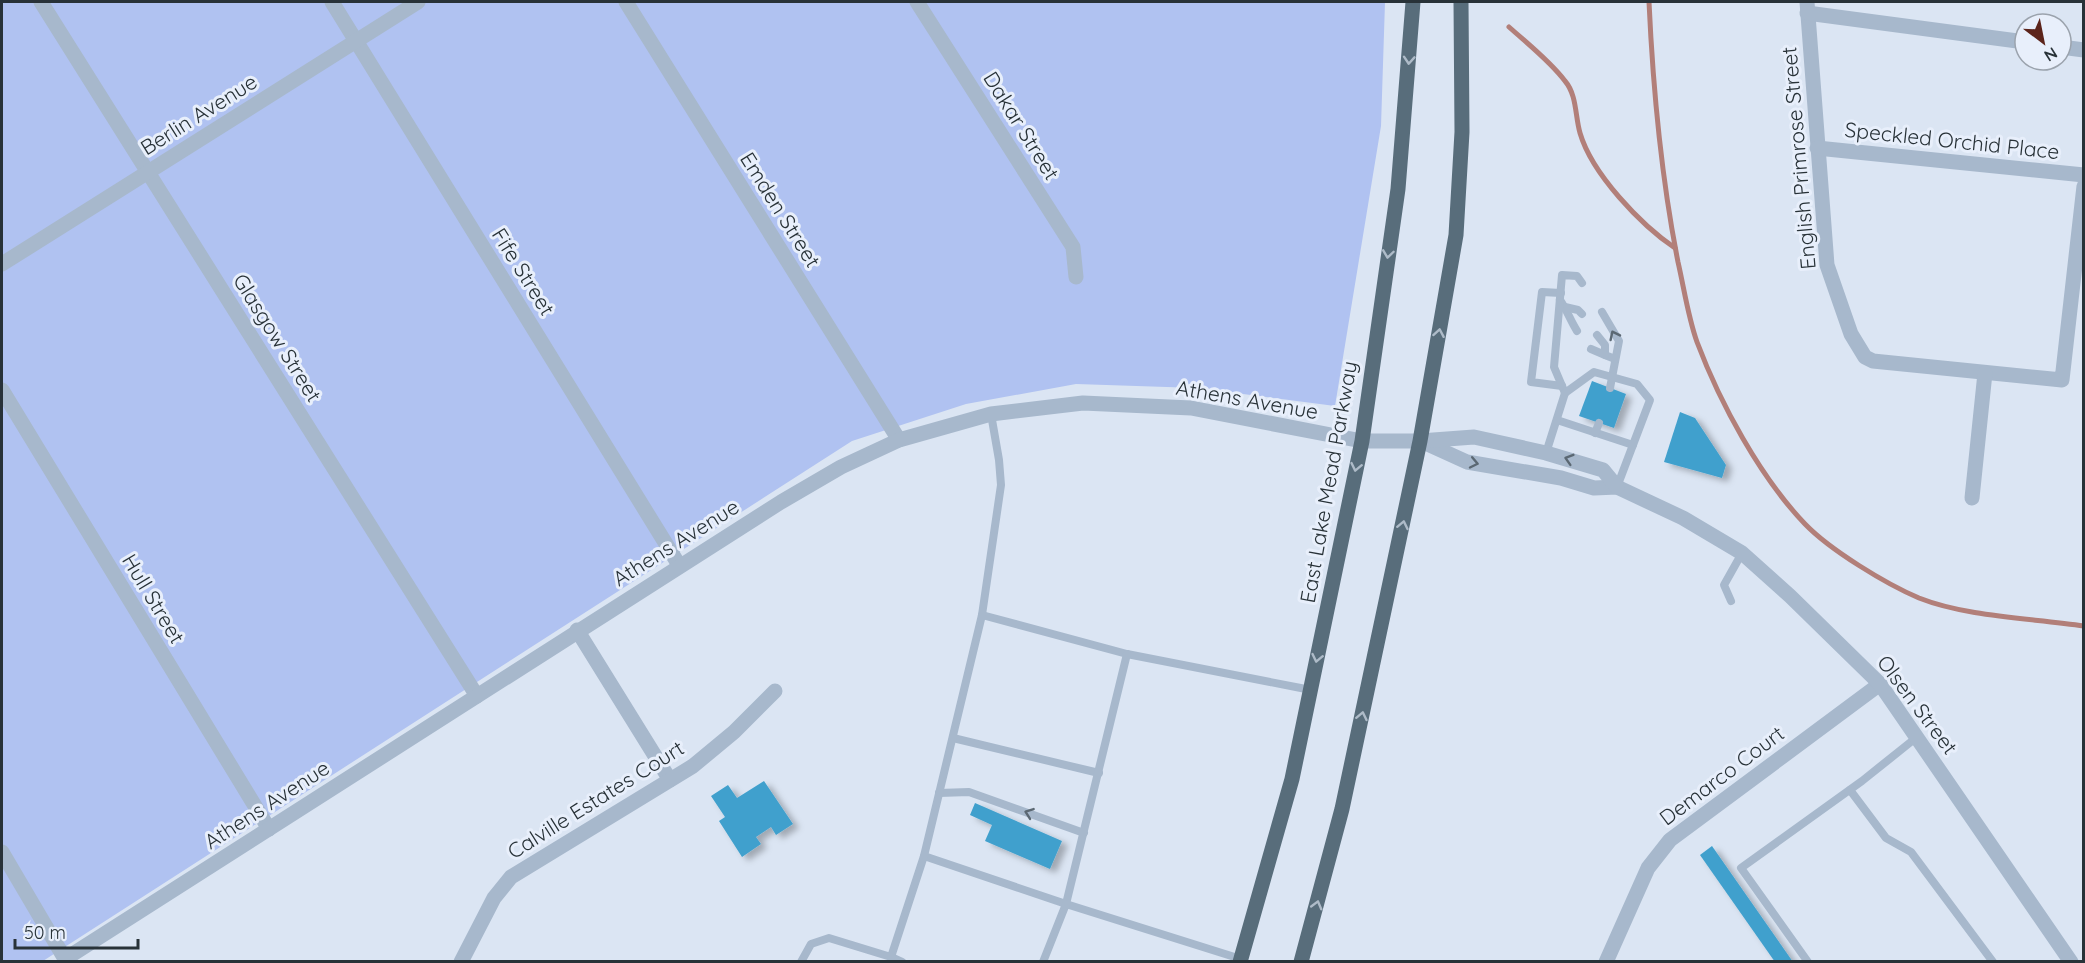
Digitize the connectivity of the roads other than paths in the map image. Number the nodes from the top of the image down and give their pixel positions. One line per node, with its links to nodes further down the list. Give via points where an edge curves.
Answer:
1 (41, 2): 12 (street, Glasgow Street)
2 (332, 2): 9 (street, Fife Street)
3 (418, 2): 9 (street, Berlin Avenue)
4 (626, 2): 35 (street, Emden Street)
5 (917, 2): 16 (street, Dakar Street, via 1073,247)
6 (1413, 2): 36 (main road, East Lake Mead Parkway, one-way to 36, via 1398,189)
7 (1461, 2): 38 (main road, one-way to 7, via 1456,235 1462,132)
8 (1807, 7): 10 (street); 11 (street, English Primrose Street)
9 (356, 40): 12 (street, Berlin Avenue); 44 (street, Fife Street)
10 (2013, 40)
11 (1817, 148): 13 (street, Speckled Orchid Place); 26 (street, English Primrose Street, via 1827,265 1865,357)
12 (148, 171): 15 (street, Berlin Avenue); 52 (street, Glasgow Street)
13 (2084, 175)
14 (2084, 186): 26 (street, English Primrose Street, via 2062,380)
15 (2, 264)
16 (1076, 277)
17 (1582, 284): 18 (lane, via 1577,276 1562,275)
18 (1562, 300): 20 (lane); 21 (lane); 29 (lane, via 1554,367); 29 (lane, via 1542,292 1531,382)
19 (1602, 312): 25 (lane, one-way to 19, via 1619,341)
20 (1582, 314)
21 (1577, 331)
22 (1597, 335): 24 (lane, via 1605,345)
23 (1591, 349): 24 (lane)
24 (1605, 355): 25 (lane)
25 (1615, 359): 27 (lane)
26 (1985, 373): 42 (street)
27 (1614, 377): 28 (lane); 29 (lane, via 1594,372); 39 (lane, via 1637,384 1650,400)
28 (1610, 388)
29 (1564, 389): 32 (lane)
30 (2, 390): 59 (street, Hull Street)
31 (990, 414): 35 (street, Athens Avenue); 36 (street, Athens Avenue, via 1083,403 1191,408); 46 (lane, via 1000,485)
32 (1557, 420): 34 (lane); 40 (lane)
33 (1599, 423): 34 (lane)
34 (1595, 433): 39 (lane)
35 (899, 440): 44 (street, Athens Avenue, via 841,467)
36 (1362, 441): 37 (street, Athens Avenue); 50 (main road, East Lake Mead Parkway, one-way to 50)
37 (1391, 441): 38 (street, Olsen Street)
38 (1420, 441): 40 (street, Olsen Street, via 1474,436); 41 (street, Olsen Street, one-way to 41, via 1467,462 1561,478 1594,488); 71 (main road, one-way to 38, via 1342,809)
39 (1633, 445): 41 (lane)
40 (1546, 453): 41 (street, Olsen Street, one-way to 40, via 1603,470)
41 (1617, 487): 43 (street, Olsen Street, via 1683,518)
42 (1972, 498)
43 (1742, 553): 45 (lane, via 1724,585); 49 (street, Olsen Street)
44 (678, 565): 47 (street, Athens Avenue)
45 (1731, 601)
46 (982, 615): 48 (lane); 54 (lane)
47 (577, 630): 52 (street, Athens Avenue); 56 (street)
48 (1127, 654): 50 (lane); 55 (lane)
49 (1880, 684): 53 (street, Olsen Street); 72 (street, Demarco Court, via 1670,840 1648,868)
50 (1311, 690): 66 (main road, East Lake Mead Parkway, via 1292,779)
51 (775, 691): 56 (street, Calville Estates Court, via 714,750)
52 (477, 696): 59 (street, Athens Avenue)
53 (1917, 737): 57 (lane); 75 (street, Olsen Street)
54 (953, 738): 55 (lane); 58 (lane)
55 (1099, 773): 60 (lane)
56 (670, 780): 67 (street, Calville Estates Court, via 511,877 494,898)
57 (1850, 790): 73 (lane, via 1741,868); 74 (lane, via 1887,838 1911,852)
58 (939, 793): 60 (lane, one-way to 58, via 969,792); 62 (lane)
59 (269, 829): 65 (street, Athens Avenue)
60 (1084, 833): 63 (lane)
61 (2, 852): 65 (street)
62 (924, 856): 63 (lane); 64 (lane)
63 (1066, 904): 66 (lane); 70 (lane)
64 (891, 957): 68 (lane, via 829,938 811,944); 69 (lane)
65 (64, 961)
66 (1241, 961)
67 (461, 962)
68 (801, 962)
69 (902, 962)
70 (1043, 962)
71 (1301, 962)
72 (1606, 962)
73 (1808, 962)
74 (1993, 962)
75 (2071, 962)

